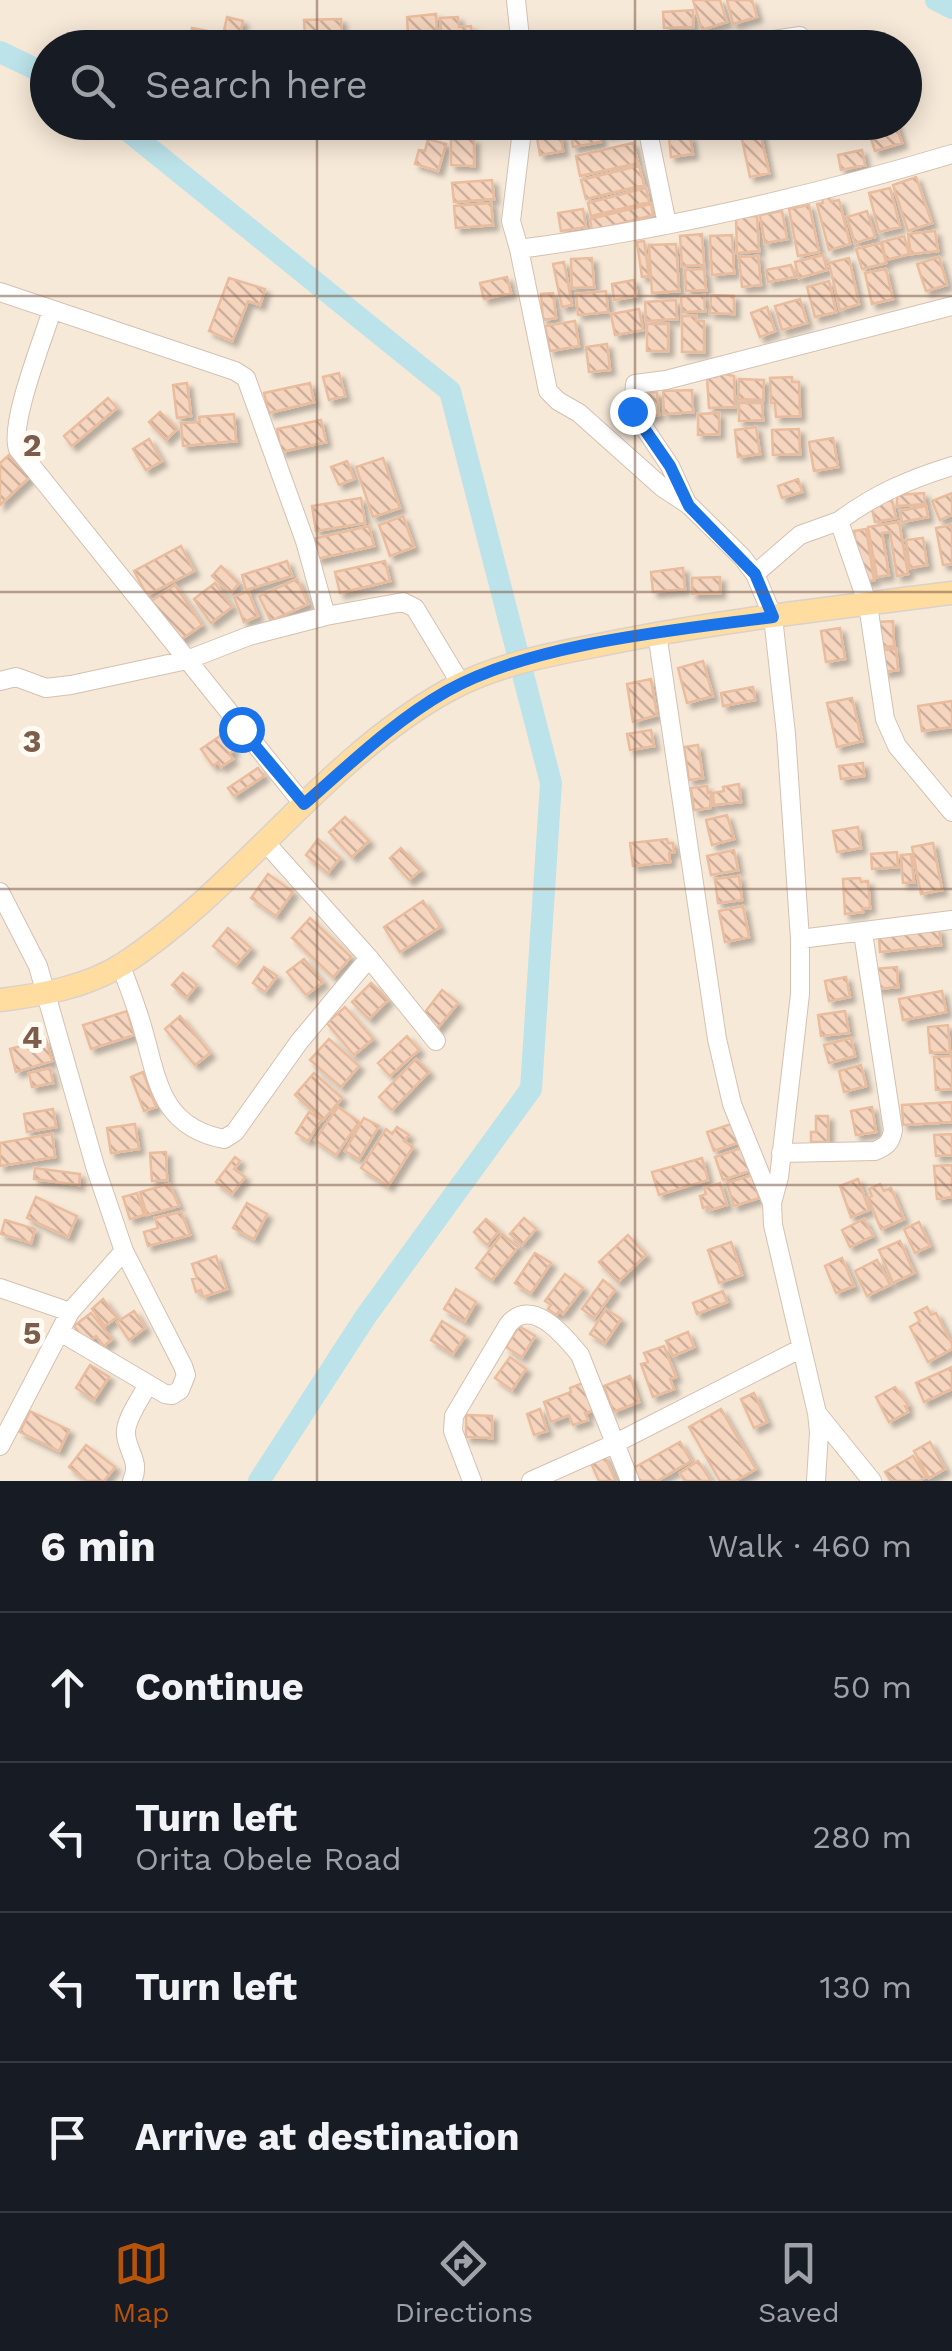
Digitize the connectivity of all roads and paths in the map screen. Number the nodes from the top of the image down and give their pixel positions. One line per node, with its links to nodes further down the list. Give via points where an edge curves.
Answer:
1 (516, 0): 2 (street)
2 (519, 30)
3 (522, 140): 7 (street, via 511,221)
4 (650, 140): 6 (street)
5 (952, 154): 6 (street)
6 (667, 224): 7 (street)
7 (519, 250): 12 (street, via 548,392)
8 (0, 292): 10 (street)
9 (952, 306): 12 (street, via 635,384 632,411)
10 (52, 310): 17 (street, via 246,378); 21 (street, via 16,418 18,449)
11 (952, 466): 13 (street, via 868,499)
12 (689, 506): 14 (street)
13 (839, 521): 14 (street, via 800,536); 16 (street)
14 (755, 574): 18 (street)
15 (952, 593): 16 (main road)
16 (868, 605): 18 (main road); 25 (street, via 885,719 898,746)
17 (326, 616): 21 (street); 23 (street, via 410,605)
18 (773, 617): 19 (main road); 30 (street)
19 (657, 633): 23 (main road, via 518,662); 37 (street, via 718,1039 732,1104)
20 (0, 660): 22 (street)
21 (187, 660): 22 (street, via 46,688); 24 (street)
22 (8, 679)
23 (461, 684): 24 (main road, via 405,719)
24 (304, 804): 26 (main road)
25 (952, 812)
26 (265, 842): 31 (street); 32 (main road)
27 (0, 892): 33 (street)
28 (952, 920): 29 (street)
29 (862, 932): 30 (street); 36 (street, via 892,1140 876,1150)
30 (800, 938): 36 (street)
31 (369, 958): 32 (street, via 224,1139 188,1123 162,1097); 35 (street)
32 (121, 966): 33 (main road)
33 (48, 993): 34 (main road); 38 (street)
34 (0, 1000)
35 (436, 1041)
36 (781, 1152): 37 (street)
37 (772, 1202): 42 (street)
38 (124, 1251): 40 (street); 43 (street, via 186,1375 172,1395)
39 (0, 1288): 40 (street)
40 (70, 1312): 41 (street)
41 (60, 1332): 43 (street); 46 (street)
42 (800, 1349): 44 (street); 45 (street)
43 (148, 1384): 47 (street, via 126,1427 136,1468)
44 (816, 1413): 51 (street); 52 (street)
45 (614, 1444): 48 (street, via 580,1355 524,1312 508,1325 454,1416); 49 (street); 50 (street)
46 (0, 1446)
47 (132, 1481)
48 (472, 1481)
49 (531, 1481)
50 (630, 1481)
51 (816, 1481)
52 (872, 1481)

